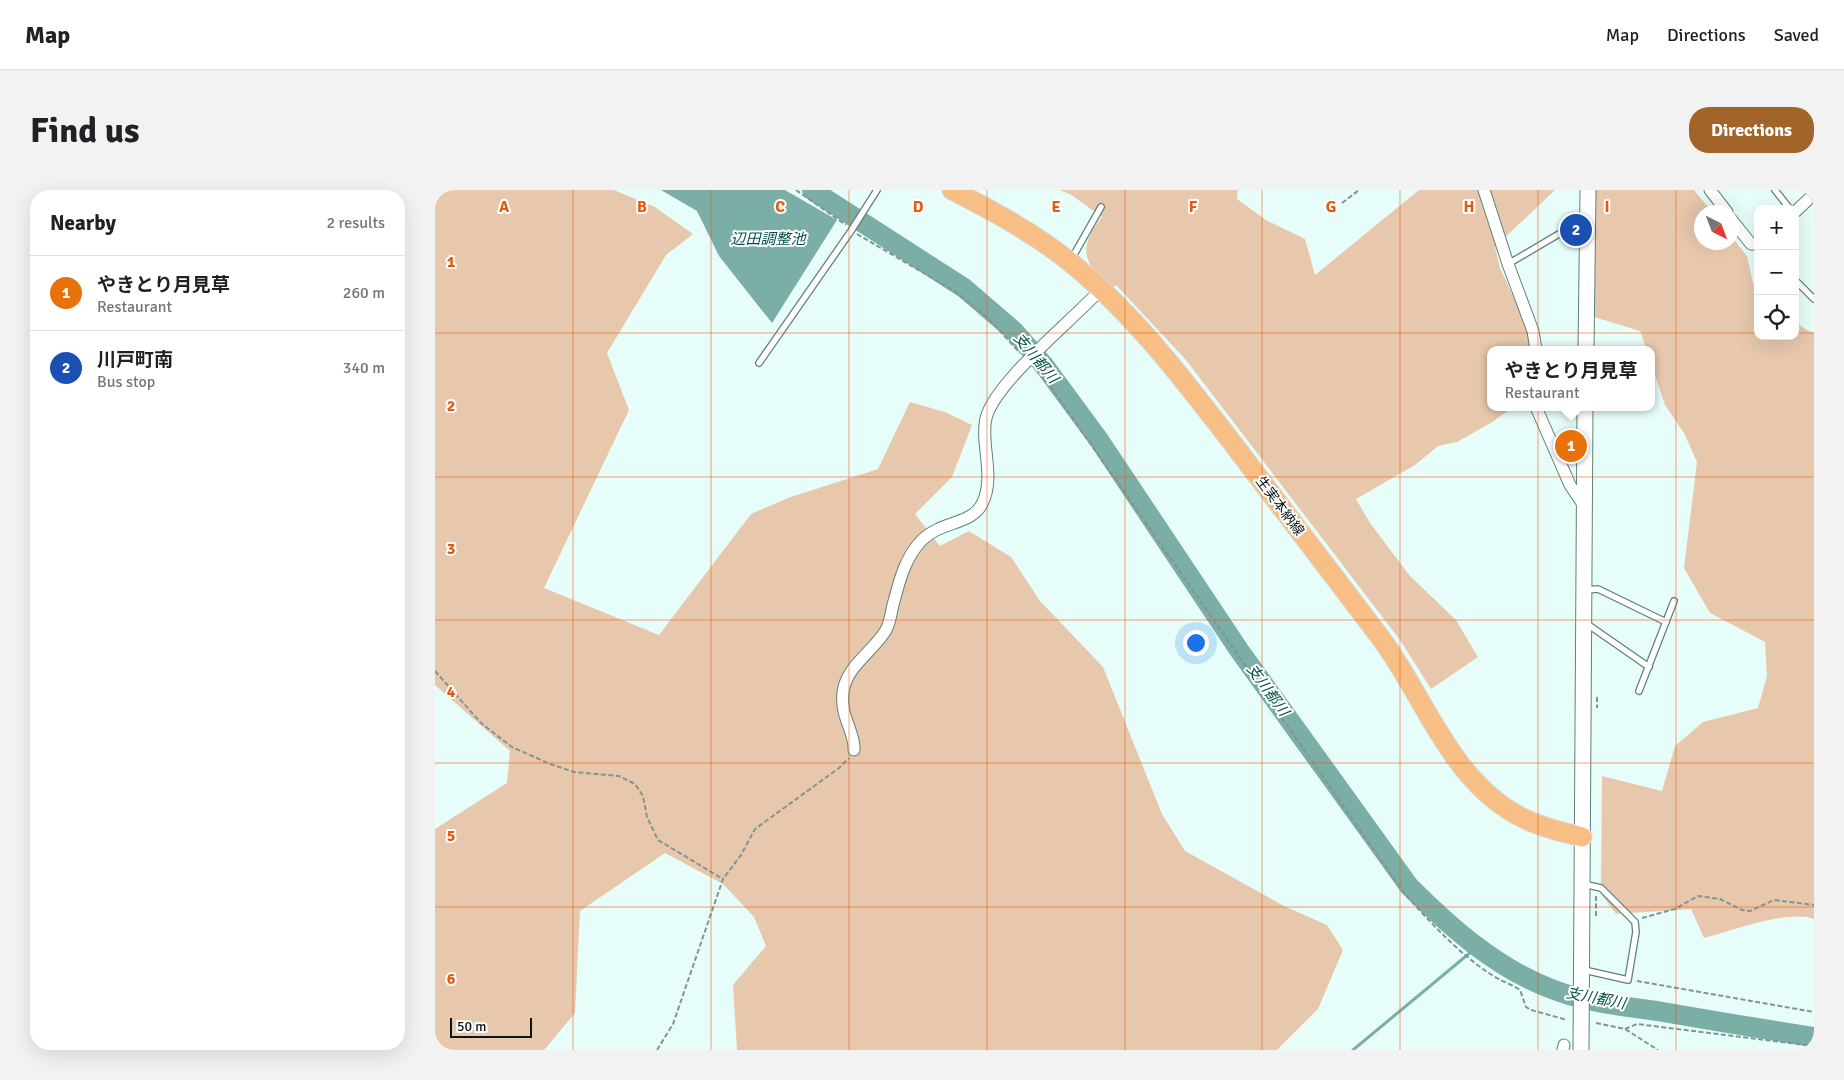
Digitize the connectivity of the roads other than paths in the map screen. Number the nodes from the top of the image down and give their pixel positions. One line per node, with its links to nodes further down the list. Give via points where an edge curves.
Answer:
1 (877, 190): 22 (lane)
2 (952, 190): 15 (main road, 生実本納線, via 1032,234)
3 (1484, 190): 16 (street)
4 (1588, 190): 21 (street)
5 (1710, 190): 8 (street)
6 (1775, 190): 9 (lane)
7 (1814, 195): 11 (street)
8 (1722, 205)
9 (1787, 205)
10 (1101, 207): 15 (lane)
11 (1799, 208)
12 (1739, 229): 14 (street)
13 (1564, 231): 16 (lane)
14 (1754, 244)
15 (1070, 262): 18 (main road, 生実本納線)
16 (1508, 264): 20 (street, via 1533,331)
17 (1799, 284): 19 (lane)
18 (1101, 289): 32 (street, via 1040,348 989,409 985,421 988,481 981,506 961,522 932,530 920,542 900,577 886,630 848,675 842,708); 33 (main road, 生実本納線, via 1192,390 1388,648 1458,762 1476,784 1524,819)
19 (1814, 299)
20 (1535, 346)
21 (1586, 346)
22 (759, 363)
23 (1538, 411): 25 (street, via 1570,485)
24 (1585, 411): 25 (street)
25 (1583, 506): 26 (street)
26 (1583, 590): 28 (street); 29 (lane, via 1598,589)
27 (1674, 601): 29 (lane)
28 (1583, 622): 30 (lane); 33 (street)
29 (1666, 622): 30 (lane)
30 (1649, 667): 31 (lane)
31 (1639, 691)
32 (854, 750)
33 (1582, 837): 34 (street)
34 (1583, 884): 35 (street); 35 (lane, via 1601,888 1634,920 1636,932 1628,980)
35 (1583, 970): 36 (street)
36 (1581, 1050)

